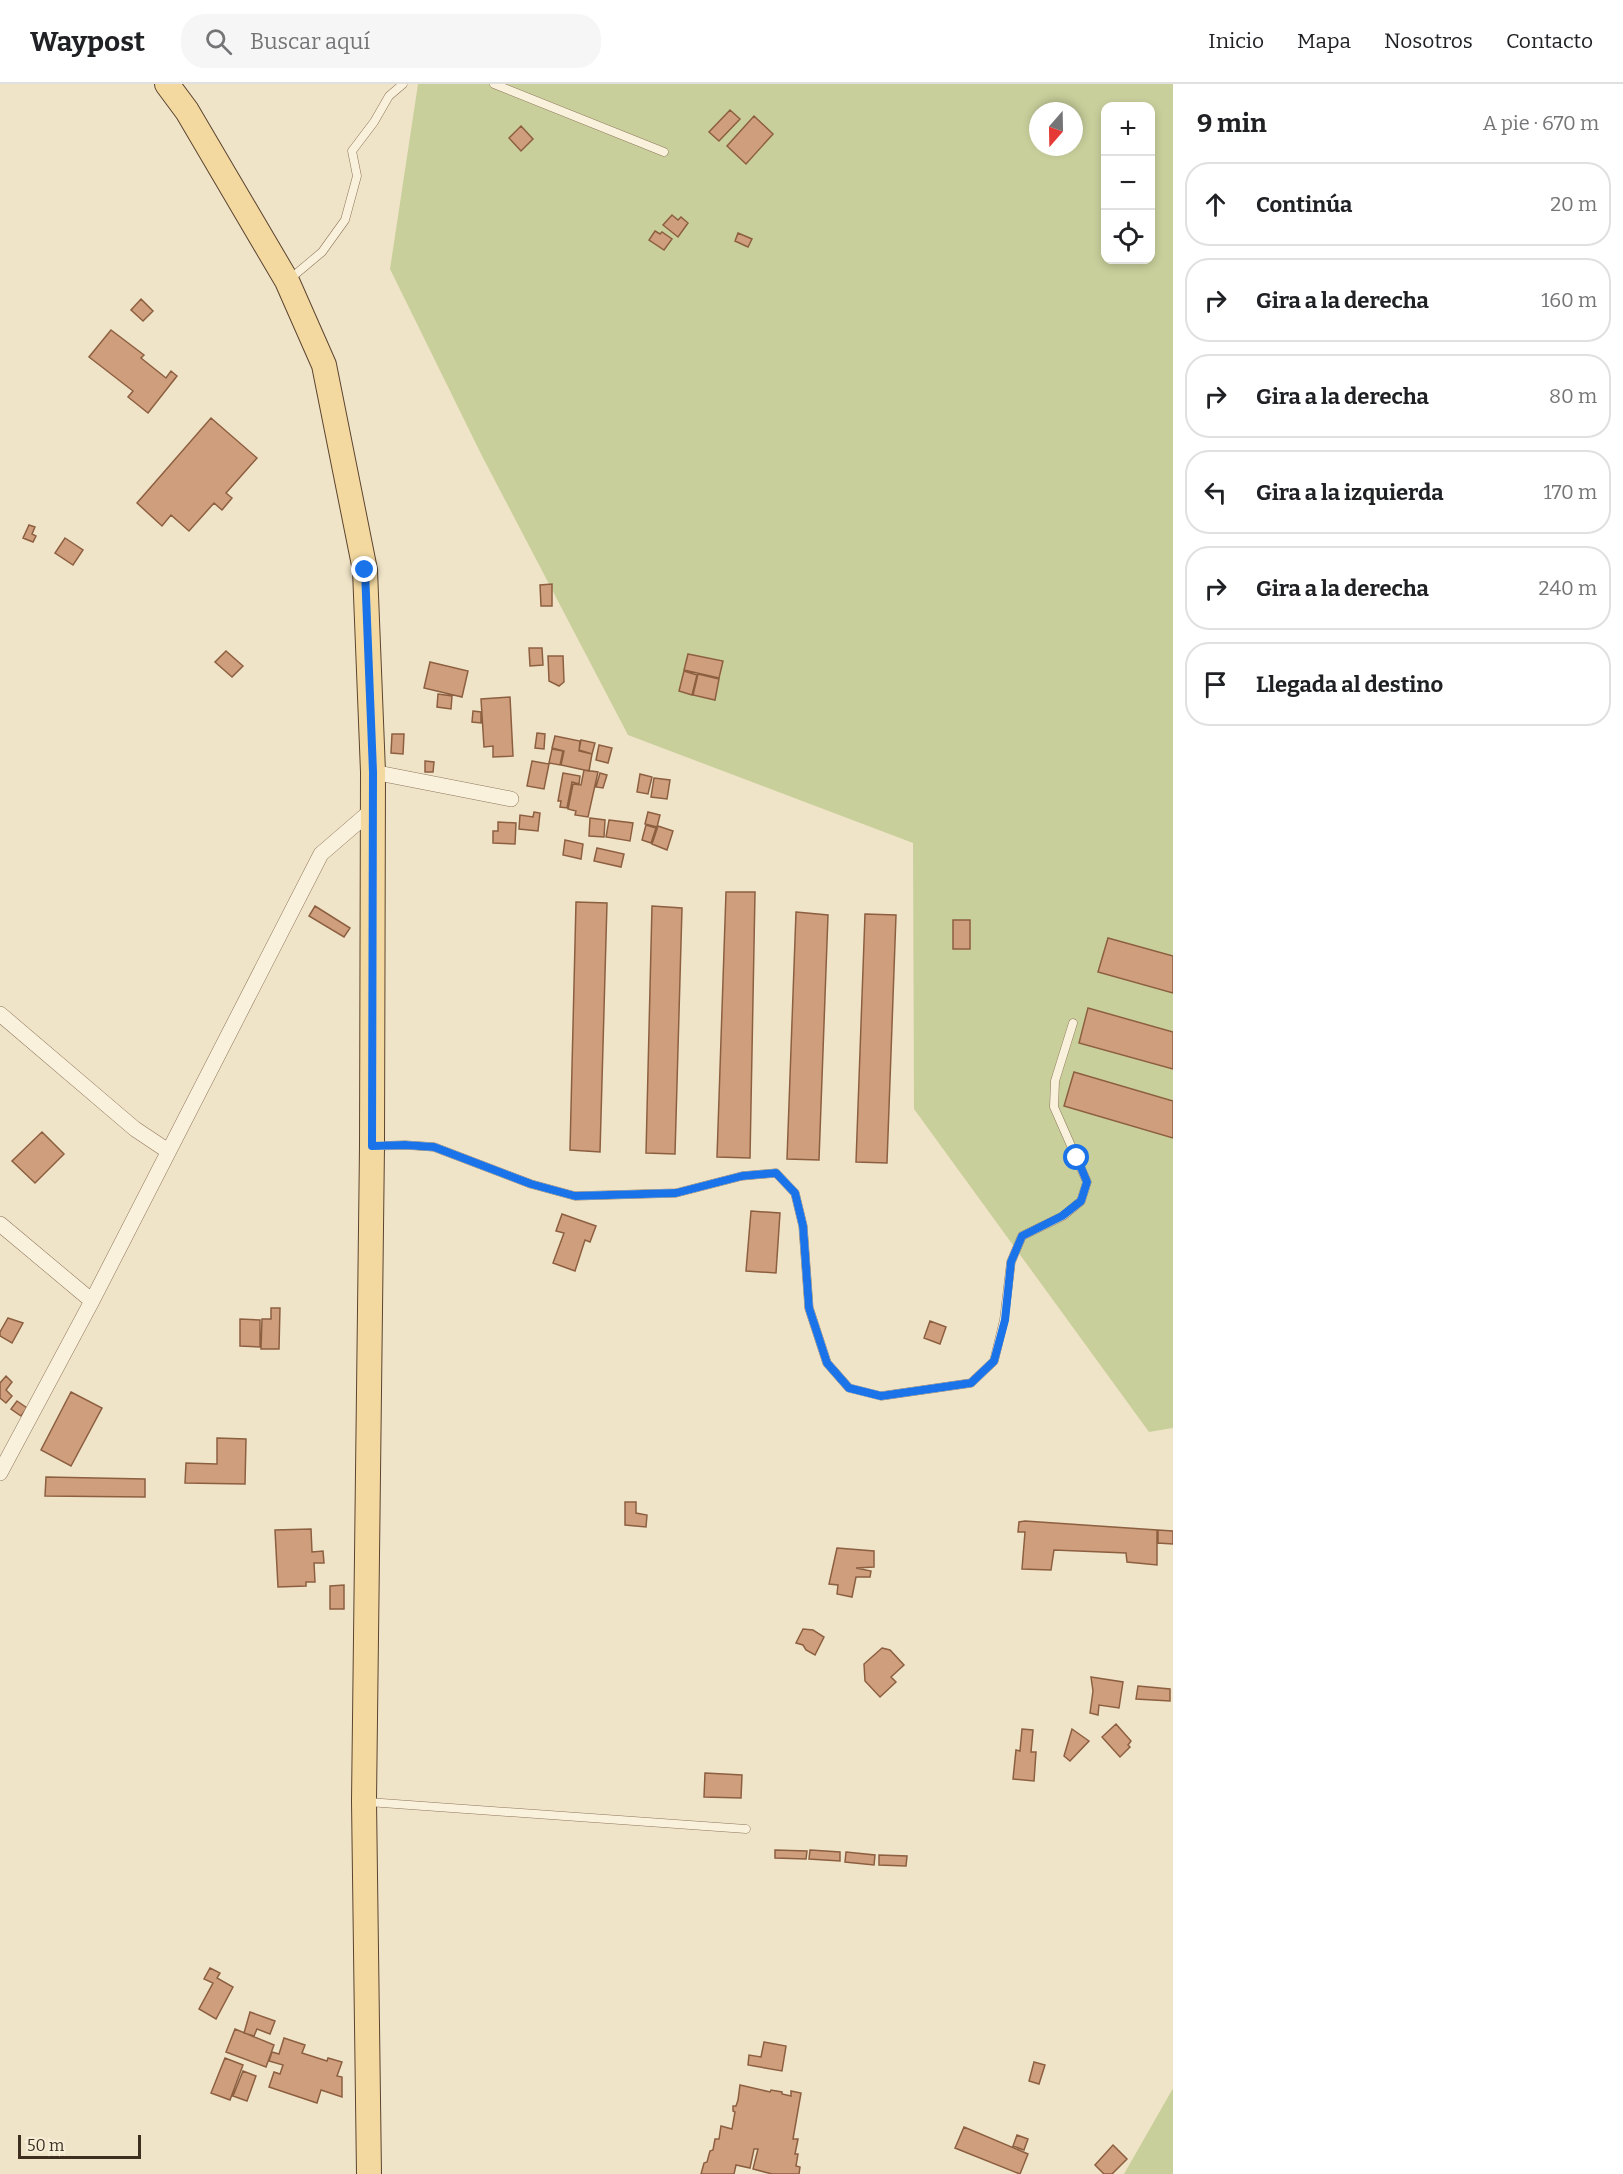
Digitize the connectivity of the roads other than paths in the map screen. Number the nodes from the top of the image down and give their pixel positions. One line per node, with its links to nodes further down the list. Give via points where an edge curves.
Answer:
1 (168, 84): 5 (main road)
2 (403, 84): 5 (lane, via 390,96 352,151 357,176 345,220 322,252)
3 (494, 84): 4 (lane)
4 (664, 152)
5 (287, 281): 6 (main road, via 324,365 365,570)
6 (373, 772): 7 (street); 8 (main road)
7 (511, 799)
8 (372, 810): 11 (main road); 12 (street, via 321,854)
9 (0, 1014): 12 (street, via 135,1129)
10 (1073, 1023): 11 (lane, via 1055,1081 1054,1107 1087,1182 1081,1201 1062,1216 1022,1236 1011,1262 1005,1320 994,1361 971,1383 881,1396 849,1388 827,1363 809,1308 803,1226 795,1193 776,1173 742,1176 676,1193 575,1196 531,1184 434,1147)
11 (372, 1146): 16 (main road)
12 (168, 1151): 14 (street)
13 (0, 1224): 14 (street)
14 (92, 1301): 15 (street)
15 (0, 1473)
16 (363, 1801): 17 (lane); 18 (main road)
17 (746, 1829)
18 (369, 2174)

